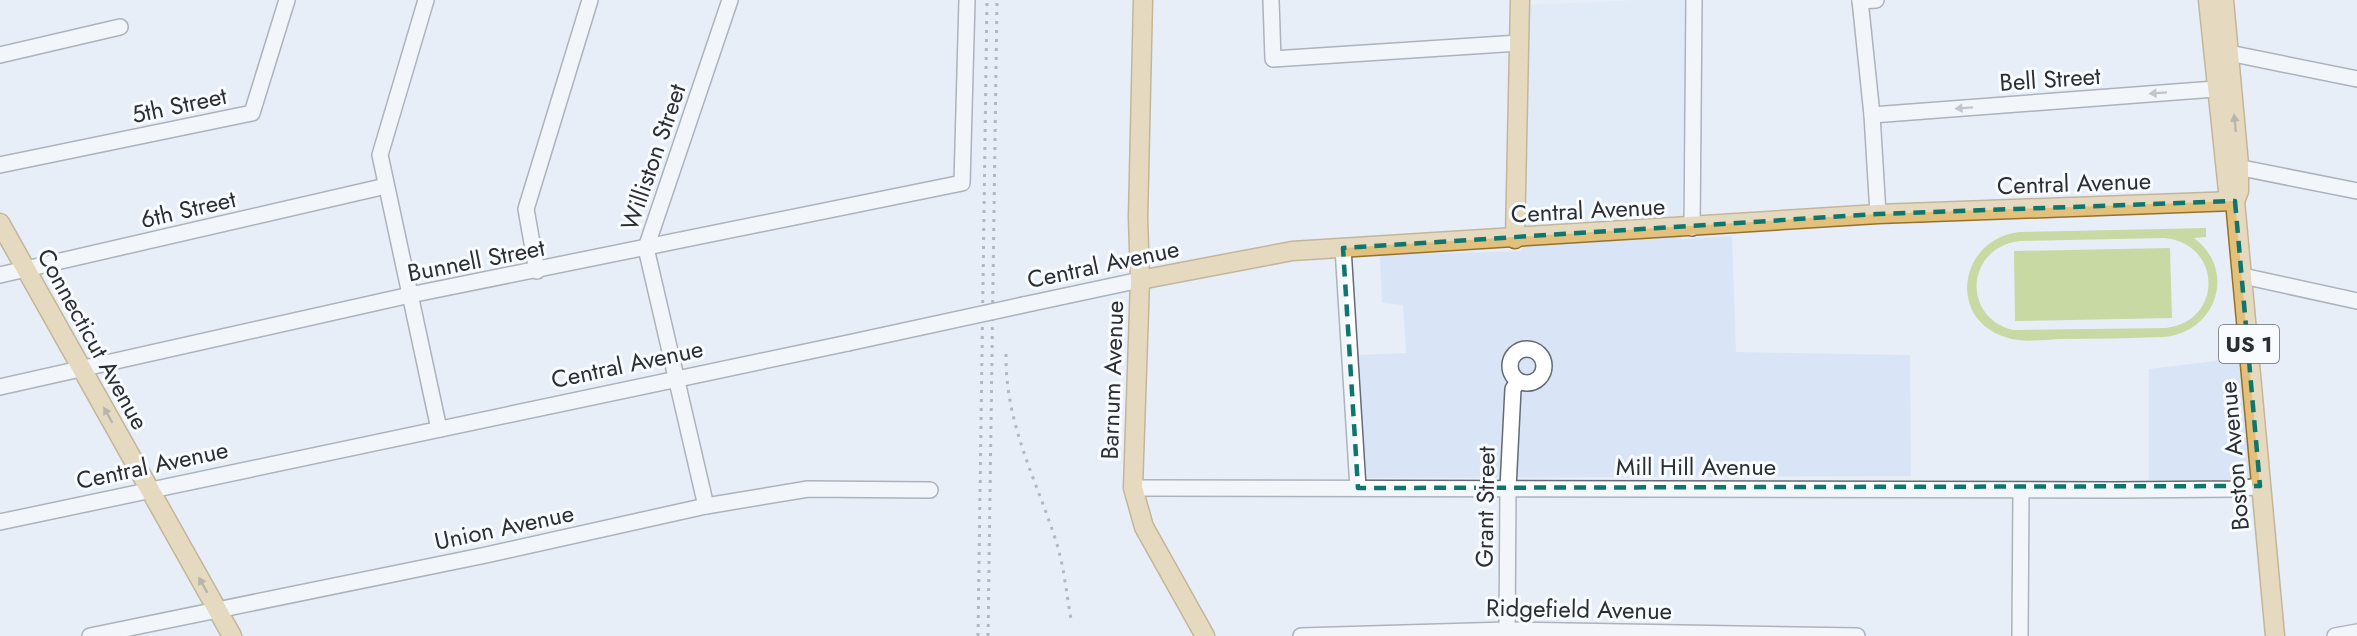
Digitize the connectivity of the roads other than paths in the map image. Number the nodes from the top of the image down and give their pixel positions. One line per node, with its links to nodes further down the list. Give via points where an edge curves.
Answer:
1 (287, 0): 21 (street, 5th Street, via 252,113)
2 (426, 0): 23 (street, via 380,155)
3 (590, 0): 33 (street, via 526,209)
4 (730, 0): 30 (street, Williston Street)
5 (967, 0): 30 (street, Bunnell Street, via 962,183)
6 (1143, 0): 36 (main road, Barnum Avenue)
7 (1271, 0): 15 (street, via 1273,59)
8 (1520, 0): 15 (main road)
9 (1694, 0): 28 (street)
10 (1860, 0): 11 (street); 20 (street)
11 (1876, 0)
12 (2208, 0): 16 (main road, Boston Avenue / US 1)
13 (2224, 0): 16 (main road, Boston Avenue / US 1)
14 (120, 27): 17 (street)
15 (1519, 43): 29 (main road)
16 (2221, 51): 18 (street); 19 (main road, Boston Avenue / US 1)
17 (0, 55)
18 (2357, 79)
19 (2224, 88): 20 (street, Bell Street, one-way to 20); 22 (main road, Boston Avenue / US 1)
20 (1872, 115): 26 (street)
21 (0, 165)
22 (2232, 165): 24 (street); 25 (main road, Boston Avenue / US 1, via 2239,191)
23 (386, 186): 32 (street, 6th Street); 37 (street)
24 (2357, 191)
25 (2235, 201): 26 (main road, Central Avenue); 35 (main road, Boston Avenue / US 1)
26 (1878, 214): 28 (main road, Central Avenue)
27 (0, 223): 32 (main road, Connecticut Avenue)
28 (1692, 228): 29 (main road, Central Avenue)
29 (1515, 239): 31 (main road, Central Avenue)
30 (646, 248): 33 (street, Bunnell Street); 40 (street, Williston Street)
31 (1343, 248): 36 (main road, Central Avenue, via 1292,251); 46 (street)
32 (26, 269): 34 (street, 6th Street); 39 (main road, Connecticut Avenue)
33 (537, 271): 37 (street, Bunnell Street)
34 (0, 275)
35 (2243, 276): 38 (street); 44 (main road, Boston Avenue / US 1)
36 (1140, 280): 40 (street, Central Avenue, bridge); 45 (main road, Barnum Avenue)
37 (410, 295): 39 (street, Bunnell Street); 43 (street)
38 (2357, 301)
39 (83, 370): 42 (street, Bunnell Street); 48 (main road, Connecticut Avenue, one-way to 39)
40 (675, 378): 43 (street, Central Avenue); 51 (street, Williston Street)
41 (1518, 381): 47 (street, Grant Street, via 1513,389)
42 (0, 387)
43 (439, 429): 48 (street, Central Avenue)
44 (2260, 486): 50 (street, Mill Hill Avenue); 62 (main road, Boston Avenue / US 1)
45 (1133, 488): 46 (street, Mill Hill Avenue); 58 (main road, Barnum Avenue, via 1144,528)
46 (1358, 488): 47 (street, Mill Hill Avenue)
47 (1508, 488): 50 (street, Mill Hill Avenue); 55 (street, Grant Street)
48 (150, 490): 52 (street, Central Avenue); 53 (main road, Connecticut Avenue, one-way to 48)
49 (930, 490): 51 (street, Union Avenue, via 808,489)
50 (2021, 490): 61 (street)
51 (706, 506): 53 (street, Union Avenue)
52 (0, 522)
53 (217, 609): 56 (street, Union Avenue); 57 (main road, Connecticut Avenue)
54 (2357, 632): 63 (street)
55 (1507, 633): 59 (street, Ridgefield Avenue); 60 (street, Ridgefield Avenue)
56 (90, 636)
57 (232, 636)
58 (1205, 636)
59 (1301, 636)
60 (1857, 636)
61 (2020, 636)
62 (2275, 636)
63 (2335, 636)

